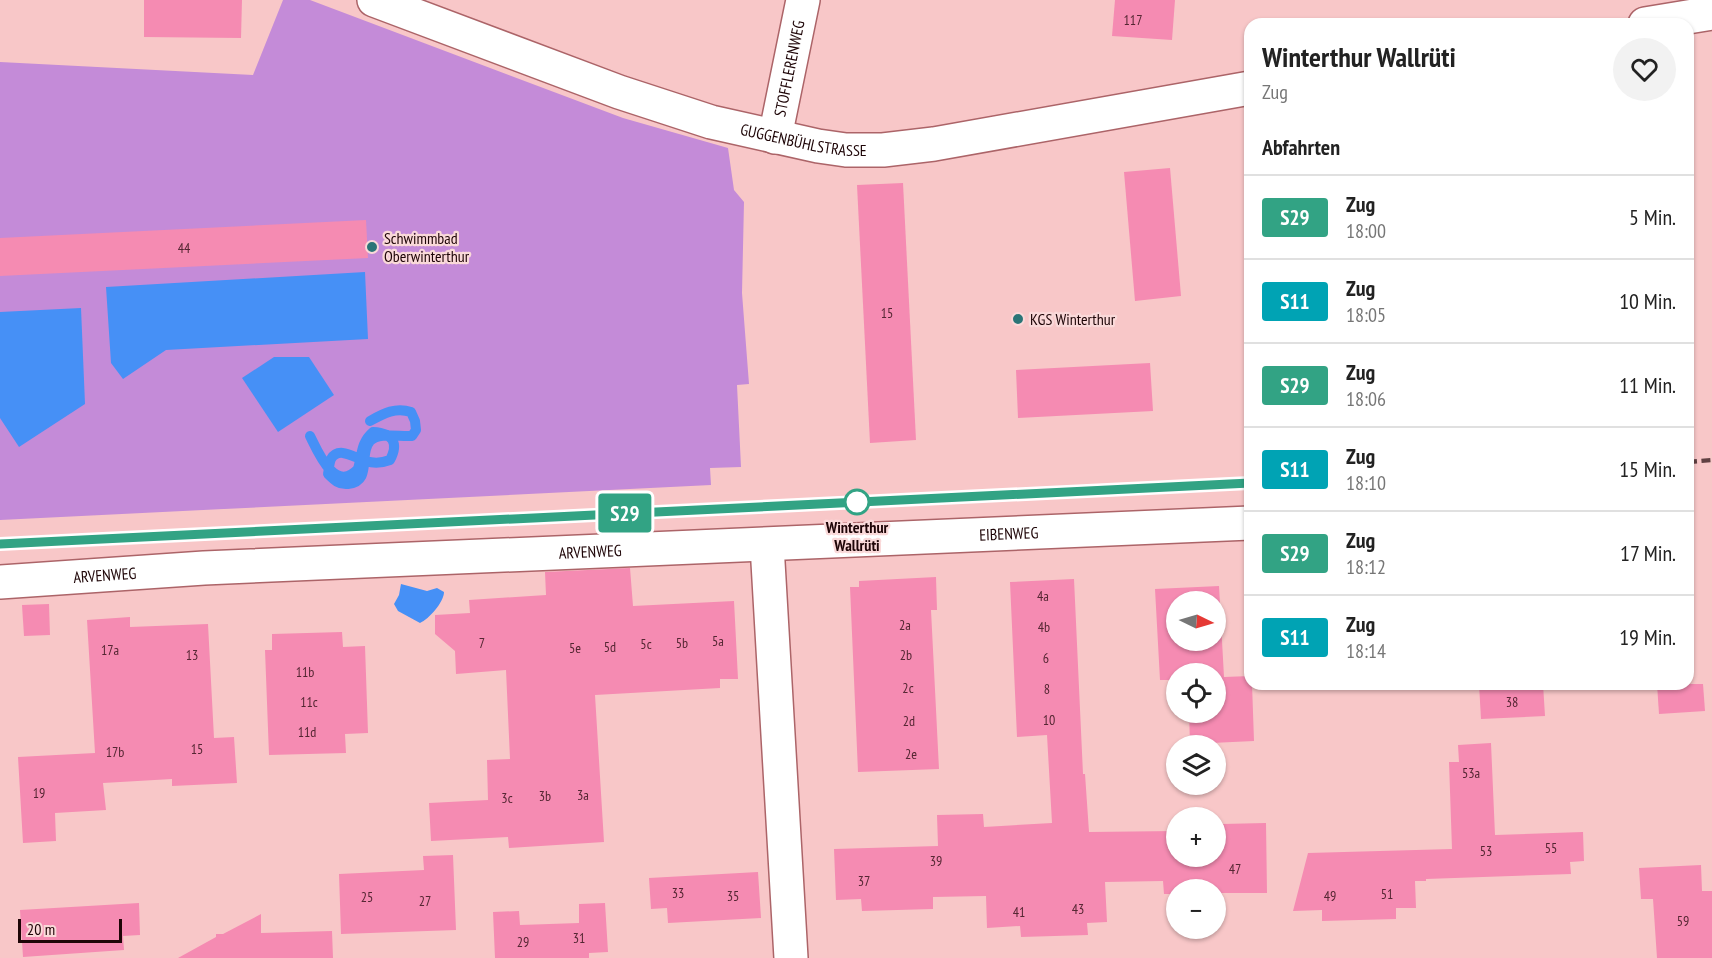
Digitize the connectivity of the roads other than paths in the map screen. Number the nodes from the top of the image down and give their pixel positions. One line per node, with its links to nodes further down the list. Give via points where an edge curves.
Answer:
1 (374, 0): 6 (street, GUGGENBÜHLSTRASSE, via 652,104)
2 (803, 0): 6 (street, STOFFLERENWEG)
3 (1712, 13): 4 (street)
4 (1682, 18)
5 (1244, 89): 6 (street, GUGGENBÜHLSTRASSE, via 909,148 846,150)
6 (775, 137)
7 (1244, 523): 8 (street, EIBENWEG)
8 (767, 544): 9 (street, ARVENWEG, via 215,568); 10 (street)
9 (0, 582)
10 (791, 958)

